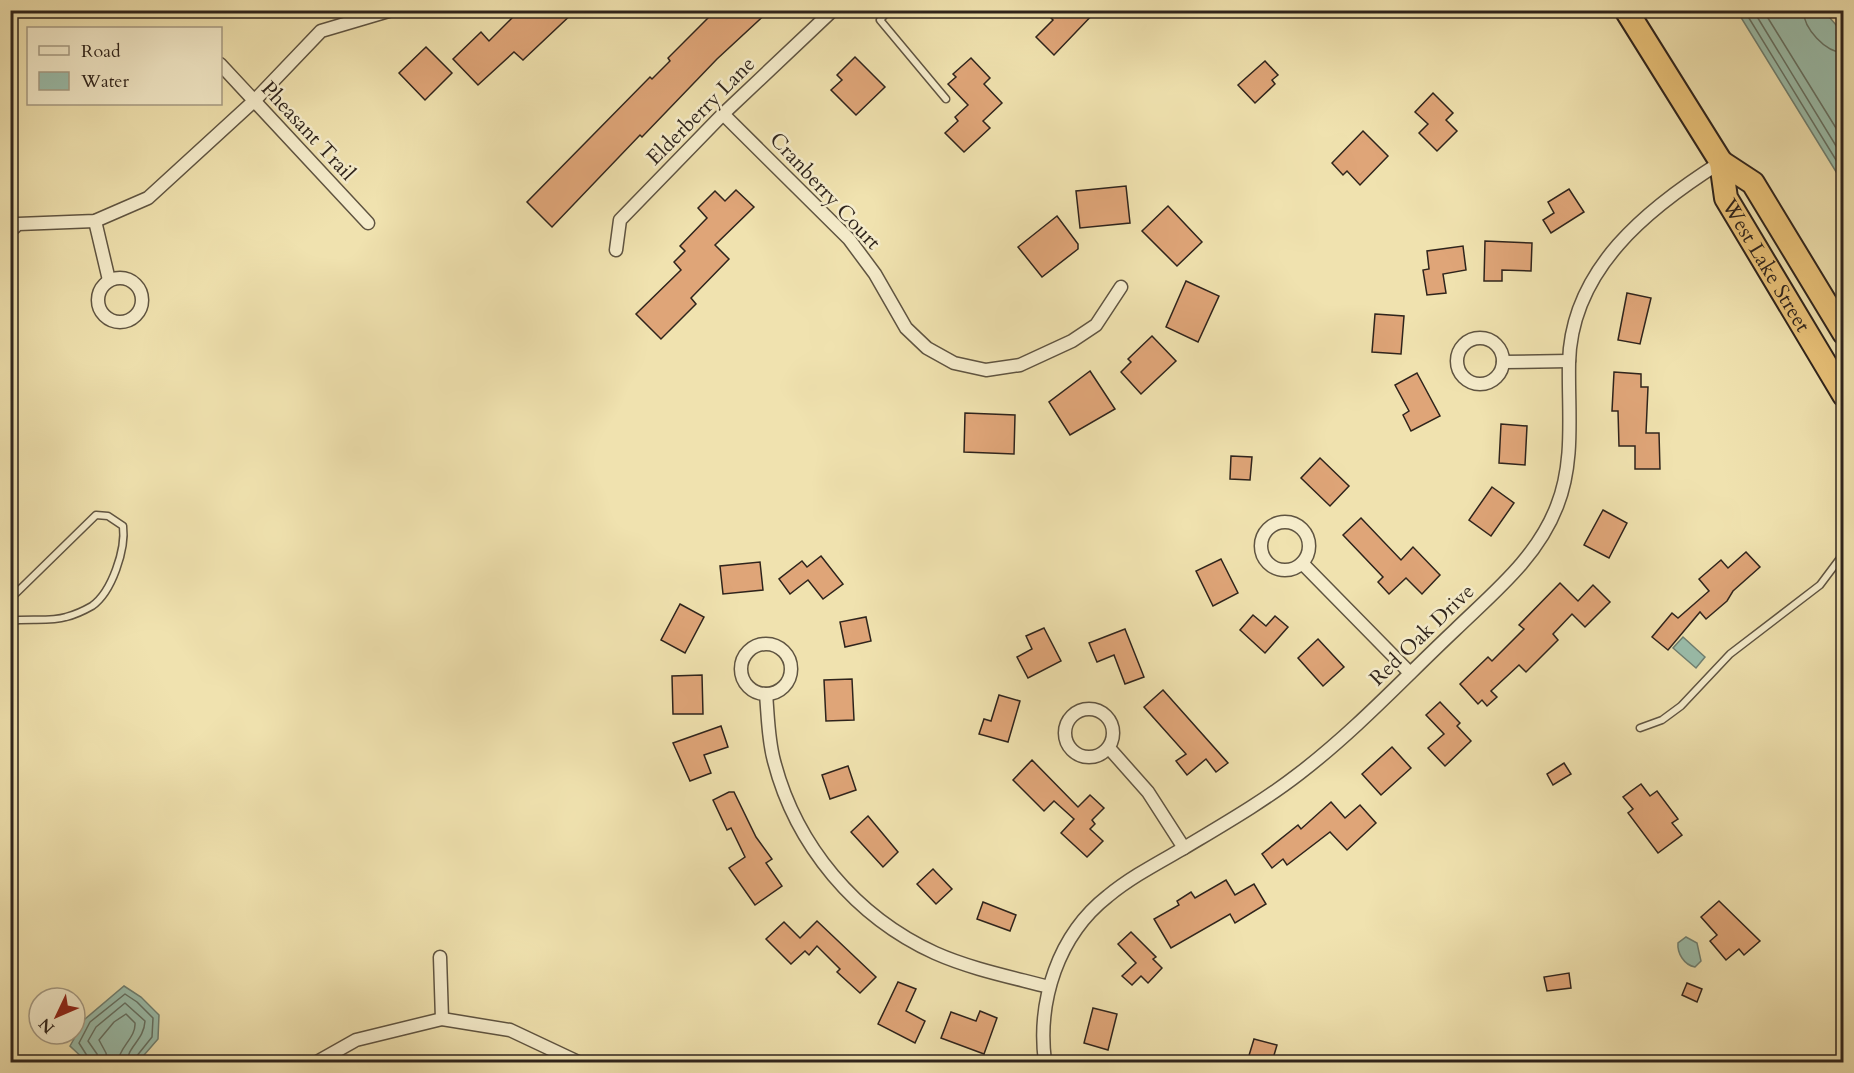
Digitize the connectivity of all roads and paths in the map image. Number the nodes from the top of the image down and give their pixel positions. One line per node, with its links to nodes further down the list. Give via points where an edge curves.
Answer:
1 (392, 10): 7 (street, via 321,32)
2 (833, 10): 8 (street, Elderberry Lane)
3 (889, 10): 6 (lane, via 880,20)
4 (1626, 10): 9 (highway, West Lake Street)
5 (222, 66): 7 (street, Pheasant Trail)
6 (946, 99)
7 (254, 101): 10 (street, via 148,198); 11 (street, Pheasant Trail)
8 (723, 114): 13 (street, Elderberry Lane, via 620,220); 15 (street, Cranberry Court, via 849,239 875,274 906,328 927,348 954,363 986,370 1020,365 1072,341 1095,325)
9 (1721, 162): 16 (highway, West Lake Street, via 1753,183); 17 (street, Red Oak Drive, via 1686,184 1607,256 1581,299); 19 (highway, West Lake Street, via 1726,198)
10 (94, 221): 12 (street, via 18,224); 14 (street)
11 (368, 224)
12 (10, 231)
13 (616, 250)
14 (109, 280)
15 (1121, 287)
16 (1844, 333)
17 (1569, 361): 18 (street); 24 (street, Red Oak Drive, via 1568,461 1552,518 1518,568)
18 (1503, 362)
19 (1844, 395)
20 (1844, 553): 26 (lane, via 1820,585 1730,654 1681,706 1662,720)
21 (1302, 563): 24 (street)
22 (10, 600): 23 (lane, via 96,515 108,516 123,526 121,556 92,606 64,618)
23 (10, 621)
24 (1410, 673): 28 (street, Red Oak Drive, via 1300,773)
25 (766, 694): 25 (street, via 783,687 791,671 789,658 781,649 763,644 747,653 741,670 749,687); 30 (street, via 769,738 784,793 805,836 841,886 867,910 920,946 962,963)
26 (1641, 728)
27 (1109, 748): 27 (street, via 1113,731 1100,712 1082,710 1068,721 1066,739 1076,753 1094,757); 28 (street, via 1148,792)
28 (1184, 848): 30 (street, Red Oak Drive, via 1121,885 1091,911 1068,942)
29 (440, 957): 31 (street)
30 (1048, 987): 34 (street, Red Oak Drive, via 1043,1029)
31 (442, 1019): 32 (street, via 356,1040); 33 (street, via 510,1030)
32 (317, 1062)
33 (578, 1062)
34 (1045, 1062)

